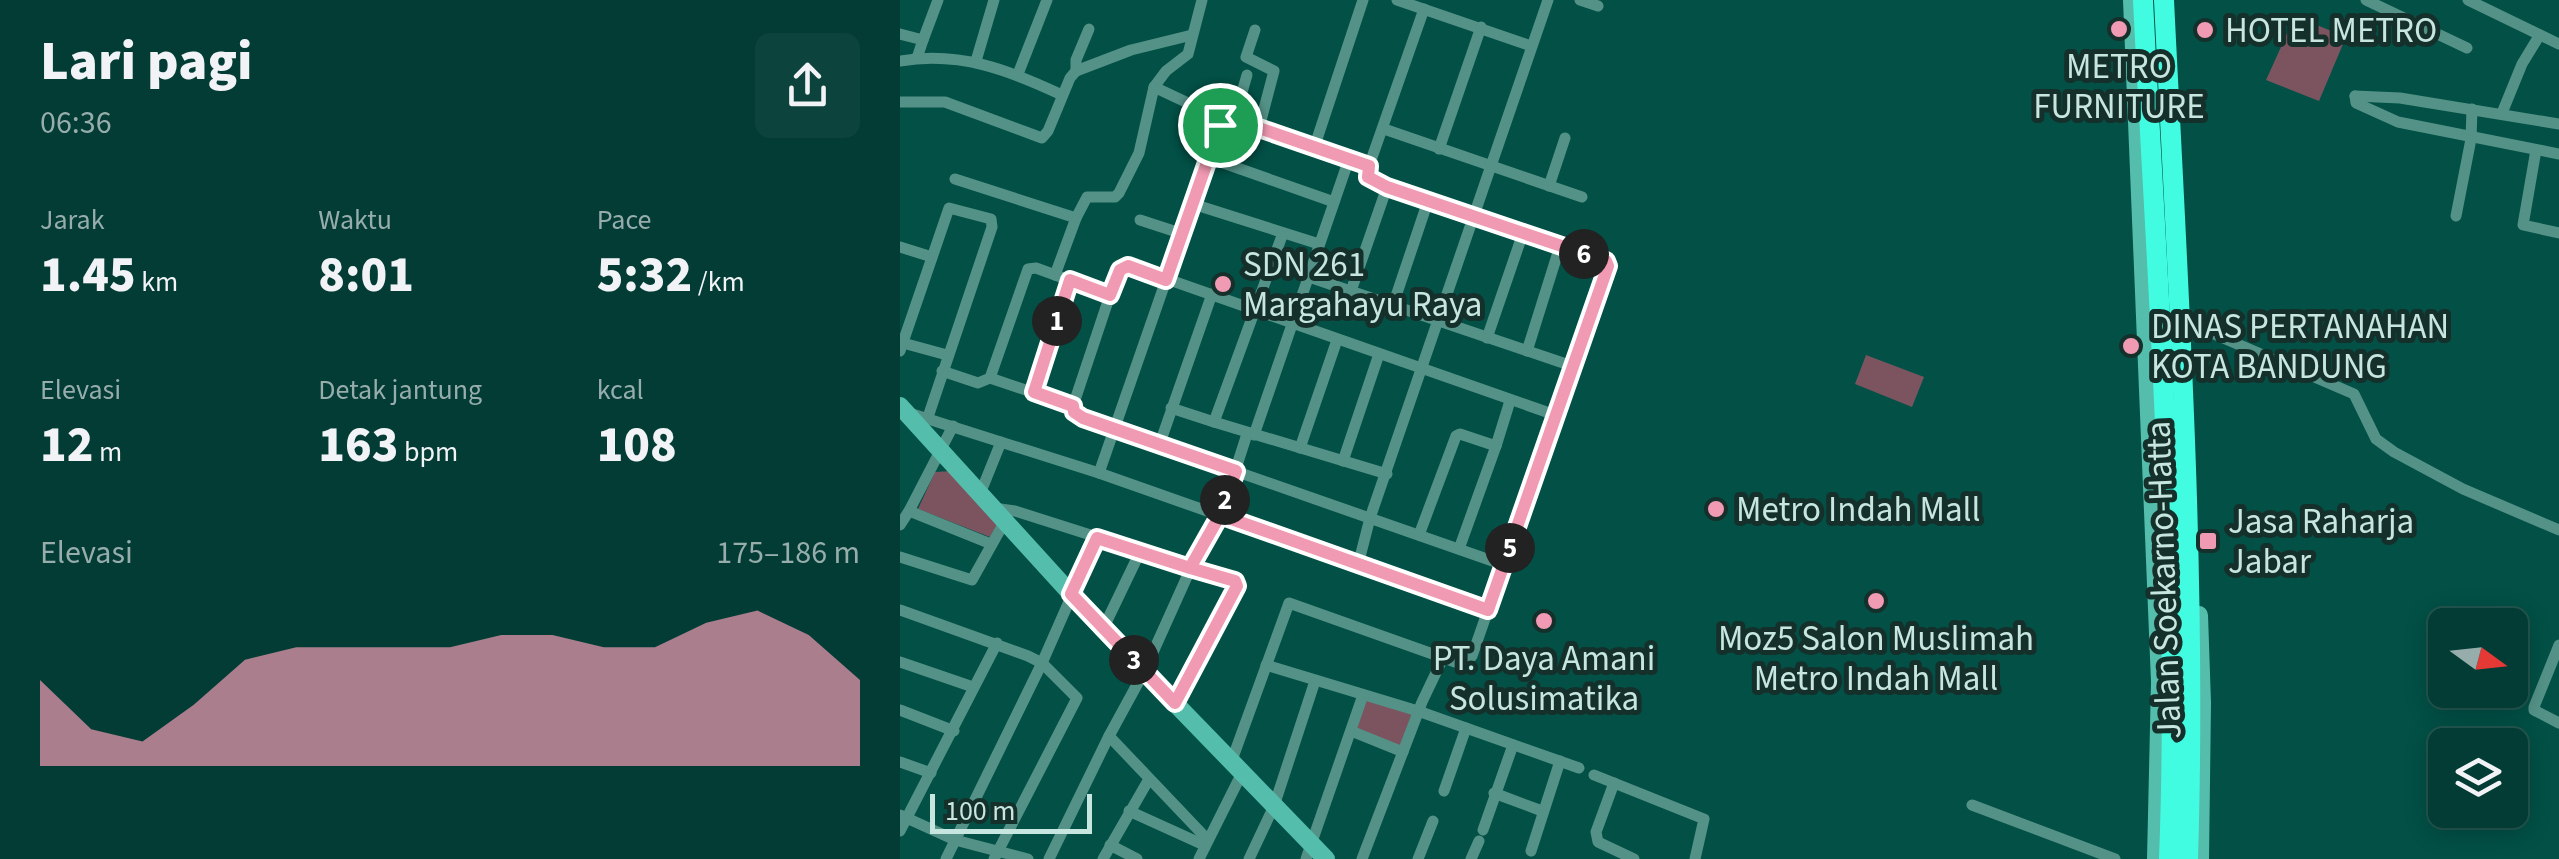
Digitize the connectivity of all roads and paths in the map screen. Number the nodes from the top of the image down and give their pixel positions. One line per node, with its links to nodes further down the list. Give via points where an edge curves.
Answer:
1 (938, 0): 22 (street)
2 (994, 0): 28 (street)
3 (1048, 0): 30 (street)
4 (1202, 0): 20 (street)
5 (1363, 0): 46 (street)
6 (1397, 0): 15 (street)
7 (1548, 0): 24 (street)
8 (1580, 0): 14 (street)
9 (2132, 0): 78 (main road, Jalan Soekarno-Hatta)
10 (2143, 0): 72 (highway, Jalan Soekarno-Hatta)
11 (2168, 0): 45 (highway, Jalan Soekarno-Hatta)
12 (2366, 0): 25 (street)
13 (2468, 0): 21 (street)
14 (1598, 6)
15 (1424, 10): 16 (street); 42 (street)
16 (1481, 27): 24 (street); 47 (street)
17 (1089, 29): 29 (street)
18 (1255, 30): 41 (street, via 1247,58 1274,70)
19 (900, 34): 22 (street)
20 (1192, 35): 29 (street); 32 (street, via 1188,54)
21 (2539, 36): 23 (street); 37 (street)
22 (923, 40): 26 (street)
23 (2559, 44)
24 (1531, 46): 53 (street)
25 (2467, 48)
26 (917, 58): 27 (street); 28 (street)
27 (900, 61)
28 (976, 61): 30 (street)
29 (1076, 72): 33 (street)
30 (1018, 74): 33 (street)
31 (1247, 74): 38 (street)
32 (1154, 87): 38 (street); 63 (street, via 1139,153 1119,193 1088,197)
33 (1062, 95): 35 (street, via 1042,138 945,102)
34 (2400, 98): 36 (street); 39 (street); 39 (street, via 2354,96 2356,103)
35 (900, 102)
36 (2472, 110): 37 (street); 44 (street)
37 (2502, 113): 40 (street)
38 (1228, 120): 41 (street); 50 (street)
39 (2398, 122): 44 (street)
40 (2559, 124)
41 (1260, 128): 46 (street)
42 (1384, 129): 47 (street); 52 (street)
43 (1565, 138): 55 (street)
44 (2471, 138): 48 (street); 62 (street)
45 (2174, 143): 85 (main road, Jalan Soekarno-Hatta); 133 (highway, Jalan Soekarno-Hatta)
46 (1314, 145): 51 (street)
47 (1439, 149): 53 (street)
48 (2536, 150): 49 (street); 67 (street, via 2523,225)
49 (2559, 154)
50 (1210, 158): 59 (street); 60 (street)
51 (1349, 159): 52 (street); 59 (street)
52 (1369, 166): 56 (street, via 1368,177)
53 (1490, 166): 55 (street); 61 (street)
54 (955, 179): 63 (street)
55 (1549, 186): 57 (street)
56 (1387, 187): 58 (street); 79 (street)
57 (1582, 197)
58 (1428, 201): 61 (street); 82 (street)
59 (1334, 202): 69 (street)
60 (1194, 204): 65 (street); 68 (street)
61 (1476, 216): 66 (street); 84 (street)
62 (2456, 216)
63 (1076, 218): 74 (street)
64 (1140, 220): 68 (street)
65 (1283, 233): 69 (street); 83 (street)
66 (1523, 233): 70 (street); 87 (street)
67 (2559, 233)
68 (1183, 234): 77 (street)
69 (1319, 244): 75 (street)
70 (1560, 246): 90 (street); 93 (street, via 1608,266)
71 (900, 247): 73 (street)
72 (2155, 251): 78 (highway); 197 (highway, Jalan Soekarno-Hatta, via 2168,562)
73 (932, 257): 89 (street); 92 (street, via 949,208 991,218)
74 (1055, 275): 76 (street); 96 (street, via 1036,268 1026,273)
75 (1309, 277): 79 (street); 86 (street)
76 (1070, 280): 81 (street); 97 (street)
77 (1166, 280): 80 (street); 81 (street, via 1123,266); 106 (street)
78 (2146, 286): 196 (main road, Jalan Soekarno-Hatta, via 2160,682)
79 (1352, 292): 82 (street)
80 (1212, 294): 83 (street); 100 (street)
81 (1110, 295): 99 (street)
82 (1393, 306): 84 (street)
83 (1254, 308): 86 (street); 104 (street)
84 (1439, 321): 87 (street); 94 (street)
85 (2186, 322): 122 (street, via 2354,394 2376,439 2394,452); 127 (main road, Jalan Soekarno-Hatta)
86 (1293, 323): 88 (street); 107 (street)
87 (1488, 338): 90 (street)
88 (1337, 340): 91 (street); 111 (street)
89 (901, 347): 92 (street)
90 (1528, 351): 93 (street)
91 (1379, 354): 94 (street); 113 (street)
92 (947, 356): 95 (street)
93 (1574, 367): 102 (street)
94 (1422, 368): 98 (street); 116 (street)
95 (942, 371): 96 (street, via 978,383); 103 (street)
96 (990, 378): 97 (street)
97 (1034, 392): 99 (street)
98 (1510, 400): 102 (street); 110 (street)
99 (1073, 406): 106 (street, via 1076,416)
100 (1171, 408): 104 (street); 109 (street)
101 (903, 409): 103 (street); 112 (main road)
102 (1558, 416): 131 (street)
103 (928, 417): 105 (street)
104 (1214, 422): 107 (street)
105 (953, 426): 108 (street); 112 (street)
106 (1116, 429): 109 (street); 115 (street)
107 (1250, 435): 111 (street); 114 (street)
108 (1000, 442): 115 (street); 117 (street)
109 (1160, 443): 114 (street)
110 (1496, 446): 123 (street, via 1456,436); 126 (street)
111 (1300, 448): 113 (street)
112 (949, 460): 117 (main road); 118 (street)
113 (1343, 461): 116 (street)
114 (1236, 471): 119 (street); 120 (street)
115 (1099, 473): 119 (street)
116 (1387, 474): 120 (street)
117 (993, 507): 124 (street); 125 (street); 134 (main road)
118 (908, 511): 121 (street); 125 (street)
119 (1218, 514): 130 (street); 132 (street)
120 (1370, 518): 123 (street); 130 (street)
121 (900, 525)
122 (2559, 530)
123 (1419, 534): 126 (street)
124 (1097, 538): 128 (street); 134 (street)
125 (991, 544): 129 (street, via 972,580)
126 (1459, 550): 131 (street)
127 (2196, 551): 133 (highway); 199 (main road, Jalan Soekarno-Hatta)
128 (1140, 552): 132 (street); 137 (street)
129 (900, 557)
130 (1358, 565): 136 (street)
131 (1504, 565): 136 (street)
132 (1190, 568): 144 (street); 148 (street, via 1237,586)
133 (2189, 579): 198 (highway, Jalan Soekarno-Hatta)
134 (1071, 594): 137 (main road); 142 (street)
135 (900, 610): 138 (street)
136 (1488, 610): 140 (street, via 1472,656 1458,663)
137 (1103, 628): 144 (main road)
138 (997, 643): 142 (street); 146 (street)
139 (2557, 654): 151 (street, via 2534,710)
140 (1443, 658): 143 (street, via 1288,603); 150 (street)
141 (900, 662): 146 (street)
142 (1042, 663): 175 (street); 180 (street, via 1078,700)
143 (1266, 665): 145 (street); 160 (street)
144 (1145, 670): 148 (main road); 155 (street)
145 (1315, 681): 147 (street); 169 (street)
146 (973, 687): 153 (street)
147 (1363, 695): 150 (street); 154 (street)
148 (1175, 703): 160 (main road)
149 (900, 710): 153 (street)
150 (1418, 711): 152 (street); 157 (street)
151 (2559, 722)
152 (1466, 728): 156 (street); 166 (street)
153 (954, 730): 162 (street)
154 (1351, 730): 157 (street); 179 (street)
155 (1109, 736): 164 (street); 184 (street)
156 (1513, 745): 158 (street); 167 (street)
157 (1403, 752): 190 (street)
158 (1560, 761): 161 (street); 171 (street)
159 (900, 762): 162 (street)
160 (1237, 766): 169 (main road); 176 (street)
161 (1579, 768)
162 (931, 773): 172 (street)
163 (1594, 775): 165 (street)
164 (1149, 778): 170 (street); 176 (street)
165 (1614, 783): 193 (street, via 1598,842); 194 (street, via 1704,819)
166 (1444, 791)
167 (1494, 793): 171 (street); 192 (street)
168 (1972, 804): 195 (street)
169 (1274, 806): 179 (main road); 188 (street)
170 (1128, 811): 176 (street); 177 (street)
171 (1542, 811): 178 (street)
172 (904, 817): 174 (street); 175 (street)
173 (1433, 820): 191 (street)
174 (900, 832)
175 (955, 840): 180 (street); 181 (street)
176 (1206, 842): 187 (street)
177 (1110, 846): 185 (street); 186 (street)
178 (1532, 848)
179 (1309, 852): 189 (main road)
180 (996, 855): 182 (street); 183 (street)
181 (946, 859)
182 (1011, 859)
183 (1028, 859)
184 (1049, 859)
185 (1103, 859)
186 (1137, 859)
187 (1199, 859)
188 (1249, 859)
189 (1326, 859)
190 (1362, 859)
191 (1418, 859)
192 (1472, 859)
193 (1634, 859)
194 (1695, 859)
195 (2115, 859)
196 (2156, 859)
197 (2169, 859)
198 (2188, 859)
199 (2200, 859)

